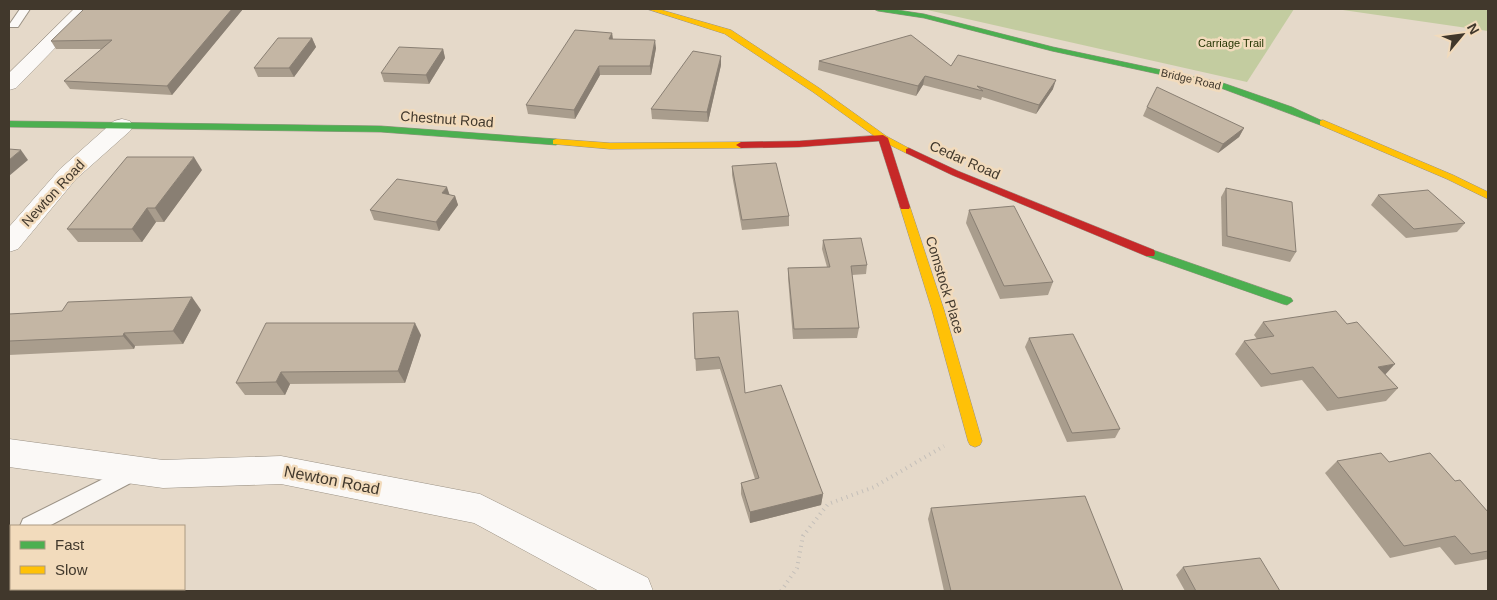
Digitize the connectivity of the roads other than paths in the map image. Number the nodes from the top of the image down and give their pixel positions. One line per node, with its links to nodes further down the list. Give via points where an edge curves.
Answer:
1 (25, 9): 5 (lane)
2 (84, 9): 6 (street)
3 (651, 9): 9 (street, Cedar Road, via 728,32)
4 (878, 9): 10 (street, Bridge Road, via 924,16 1052,49 1220,85 1289,109)
5 (14, 25)
6 (13, 76)
7 (9, 124): 8 (street, Chestnut Road)
8 (122, 126): 9 (street, Chestnut Road, via 381,129 610,146 799,144); 11 (street, Newton Road, via 68,174)
9 (883, 138): 12 (street, Cedar Road, via 955,173 1157,256); 13 (street, Comstock Place, via 938,310)
10 (1488, 196)
11 (9, 243)
12 (1287, 301)
13 (973, 437)
14 (9, 453): 15 (street, Newton Road)
15 (134, 471): 16 (lane); 17 (street, Newton Road, via 163,474 281,470 480,510)
16 (32, 525)
17 (634, 591)

